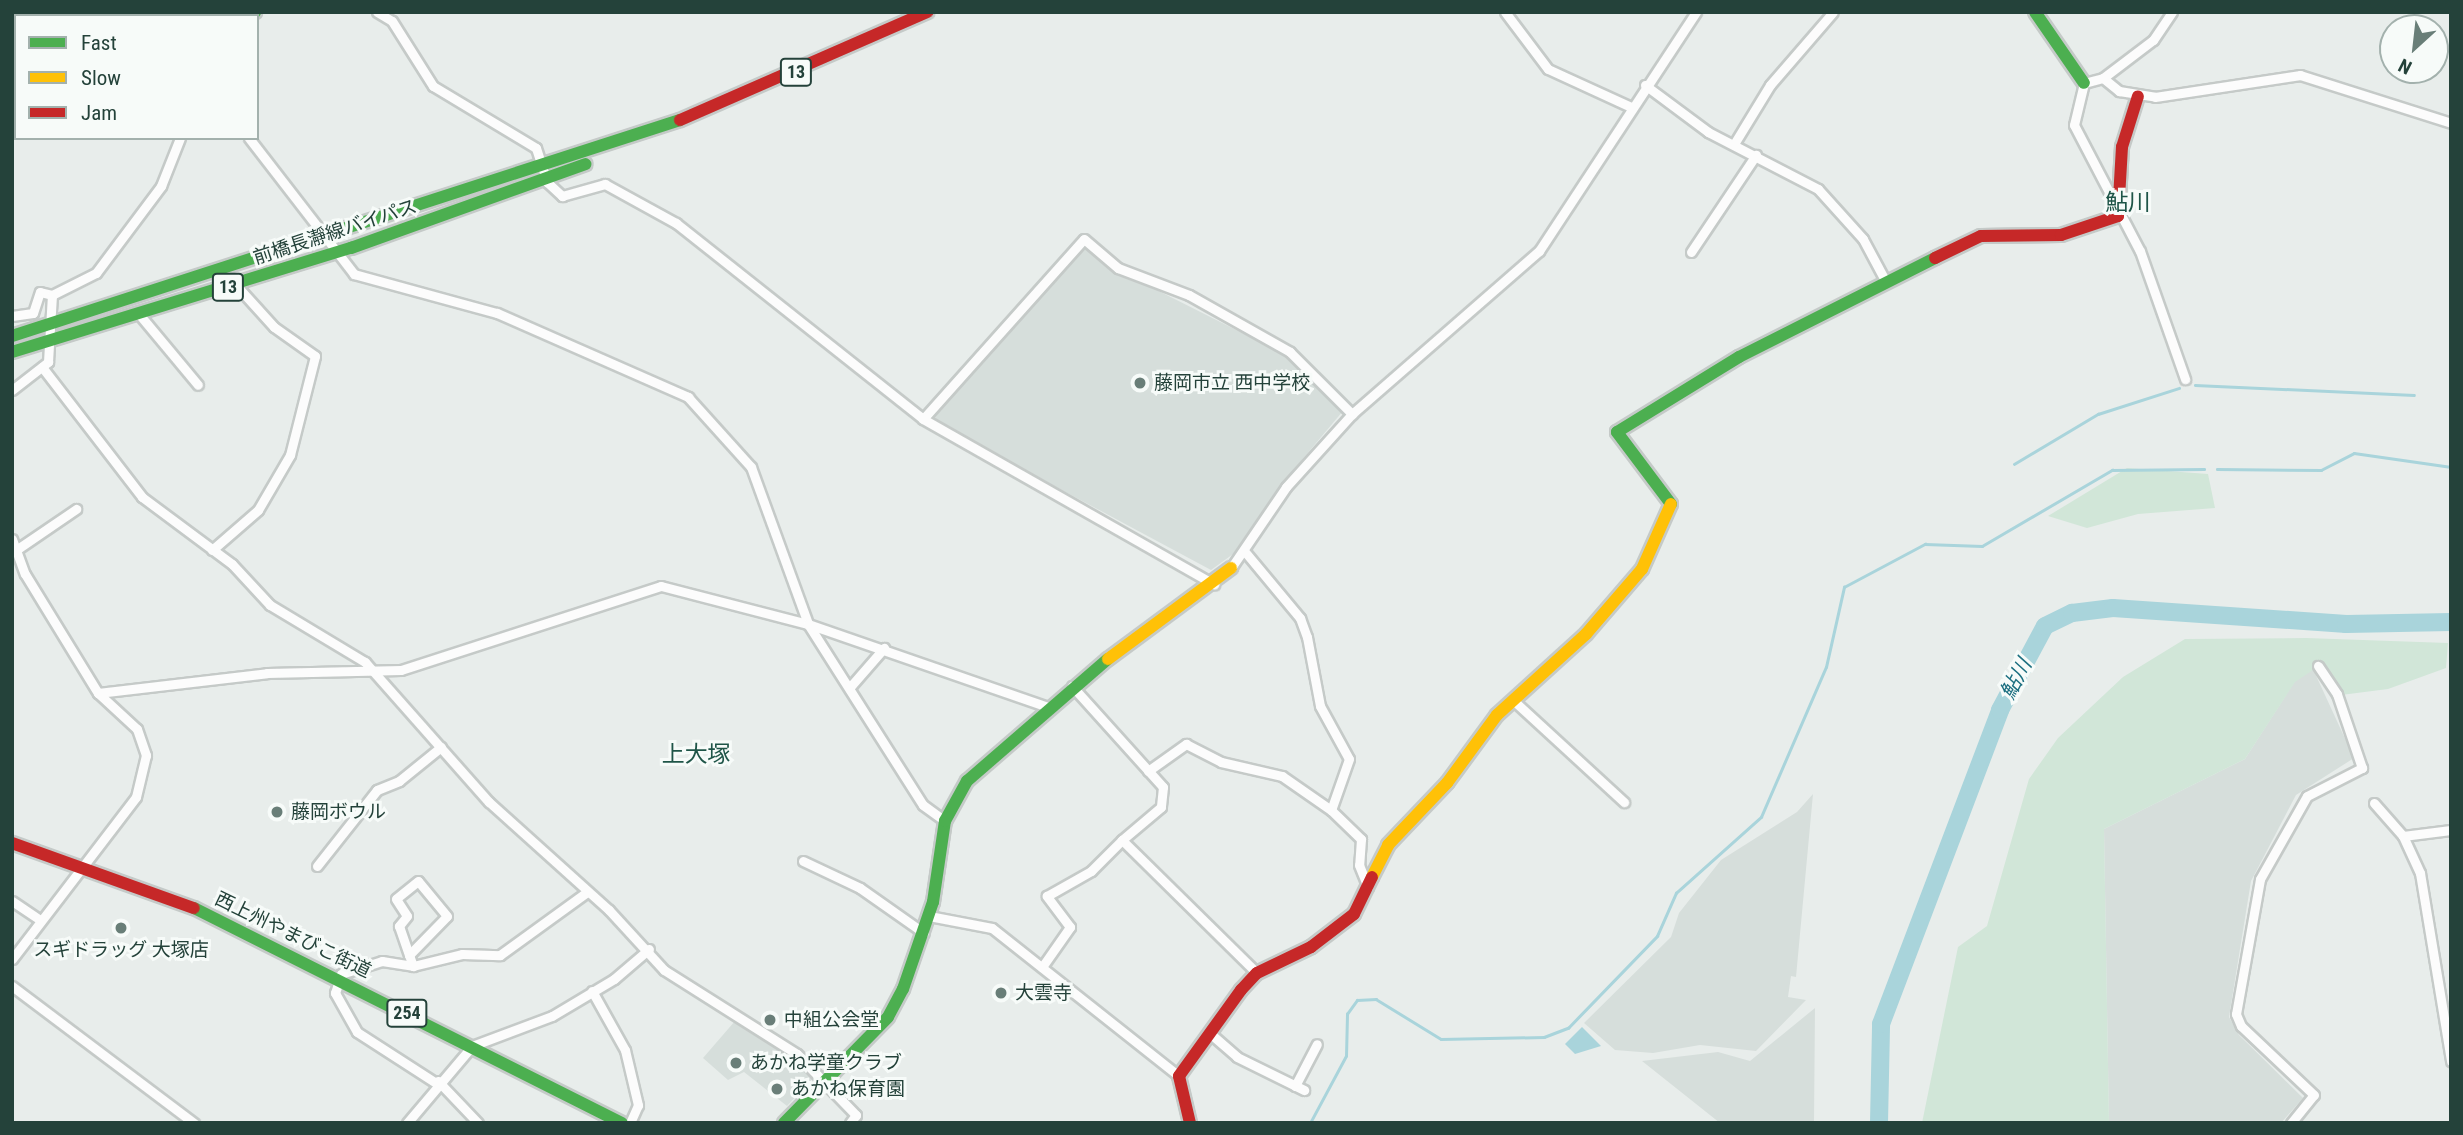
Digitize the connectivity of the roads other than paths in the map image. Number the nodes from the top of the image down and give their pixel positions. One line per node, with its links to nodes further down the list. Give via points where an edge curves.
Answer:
1 (377, 12): 18 (street, via 392,21 433,86 536,148)
2 (928, 12): 18 (main road, 前橋長瀞線バイパス / 13)
3 (1505, 12): 12 (street, via 1548,69)
4 (1696, 12): 10 (street)
5 (1833, 12): 16 (street, via 1770,85)
6 (2035, 12): 9 (main road)
7 (2172, 12): 8 (street, via 2153,40)
8 (2103, 78): 9 (street); 11 (street)
9 (2084, 83): 19 (street, via 2076,102 2077,136)
10 (1646, 85): 12 (street); 16 (street)
11 (2138, 96): 13 (street, via 2199,93 2300,75); 19 (main road, via 2122,148)
12 (1631, 107): 36 (street, via 1539,251)
13 (2451, 123)
14 (179, 140): 25 (street, via 154,197 96,273)
15 (251, 140): 20 (street)
16 (1734, 144): 17 (street)
17 (1756, 155): 21 (street); 23 (street, via 1829,200 1863,239)
18 (546, 176): 20 (main road, 前橋長瀞線バイパス / 13); 22 (main road, 前橋長瀞線バイパス / 13); 37 (street, via 569,197 605,184 676,223)
19 (2118, 216): 23 (main road, via 2061,235 1982,236); 33 (street, via 2158,294)
20 (327, 239): 22 (street); 28 (main road, 前橋長瀞線バイパス / 13)
21 (1691, 252)
22 (335, 253): 24 (main road, 前橋長瀞線バイパス / 13); 45 (street, via 362,279 388,279 497,313 688,397 751,467)
23 (1886, 282): 52 (main road, via 1740,357 1617,432 1670,490 1670,514 1642,569 1586,634)
24 (236, 285): 26 (main road, 前橋長瀞線バイパス / 13); 41 (street, via 274,327 315,356 290,456 258,510)
25 (52, 295): 27 (street, via 40,292 33,313); 28 (street)
26 (139, 314): 30 (main road, 前橋長瀞線バイパス / 13); 34 (street)
27 (12, 316)
28 (48, 326): 29 (main road, 前橋長瀞線バイパス / 13); 30 (street)
29 (12, 336)
30 (49, 341): 31 (main road, 前橋長瀞線バイパス / 13); 32 (street, via 48,362)
31 (12, 352)
32 (41, 367): 35 (street); 41 (street, via 142,497)
33 (2185, 379)
34 (198, 385)
35 (12, 390)
36 (1352, 414): 37 (street, via 1290,352 1189,295 1118,268 1084,239); 42 (street, via 1286,487)
37 (923, 419): 44 (street)
38 (76, 509): 40 (street)
39 (12, 538): 40 (street)
40 (16, 550): 51 (street)
41 (212, 550): 48 (street, via 270,605)
42 (1246, 553): 43 (street); 58 (street, via 1300,618 1320,706 1347,752 1348,766)
43 (1231, 568): 44 (main road)
44 (1214, 584): 49 (main road)
45 (808, 624): 46 (street); 48 (street, via 661,586 401,670); 50 (street)
46 (884, 648): 50 (street); 53 (street)
47 (2318, 666): 97 (street, via 2337,694 2362,768 2306,796 2260,879 2236,1014 2241,1026 2314,1095)
48 (375, 672): 51 (street, via 267,673); 54 (street)
49 (1072, 686): 53 (main road); 55 (street)
50 (850, 687): 59 (street, via 923,805)
51 (98, 694): 65 (street, via 137,729 146,760 136,797)
52 (1513, 700): 56 (street); 67 (main road, via 1388,845)
53 (1048, 707): 59 (main road, via 976,771)
54 (441, 747): 66 (street, via 399,781 377,790); 68 (street)
55 (1148, 771): 58 (street, via 1186,744 1221,762 1282,776); 62 (street, via 1163,787 1161,807)
56 (1624, 802)
57 (2374, 803): 61 (street)
58 (1331, 810): 67 (street, via 1361,839 1359,865)
59 (945, 821): 70 (main road)
60 (2451, 830): 61 (street)
61 (2403, 836): 85 (street, via 2422,880)
62 (1122, 840): 77 (street, via 1091,871 1047,896 1070,927); 78 (street)
63 (12, 843): 65 (main road, 西上州やまびこ街道 / 254)
64 (803, 861): 72 (street, via 860,888 888,914)
65 (83, 863): 71 (street); 79 (main road, 西上州やまびこ街道 / 254, via 170,896)
66 (317, 866)
67 (1368, 887): 78 (main road, via 1354,914 1311,947)
68 (587, 892): 73 (street); 76 (street, via 500,955 462,954)
69 (12, 901): 71 (street)
70 (929, 916): 72 (main road); 77 (street, via 986,925)
71 (39, 919): 75 (street)
72 (924, 933): 87 (main road, via 888,1017)
73 (649, 949): 81 (street); 87 (street, via 681,985 797,1054)
74 (409, 955): 74 (street, via 400,926 407,916 396,899 418,881 447,916); 76 (street)
75 (12, 959)
76 (413, 966): 79 (street, via 382,961)
77 (1042, 967): 86 (street)
78 (1257, 973): 82 (main road)
79 (339, 980): 84 (main road, 西上州やまびこ街道 / 254); 88 (street, via 341,1009 357,1032)
80 (12, 986): 90 (street)
81 (592, 991): 84 (street, via 552,1016); 93 (street, via 625,1050 638,1105)
82 (1212, 1035): 83 (street, via 1237,1057 1299,1088); 86 (main road)
83 (1317, 1044)
84 (472, 1046): 88 (street); 89 (main road, 西上州やまびこ街道 / 254)
85 (2451, 1061)
86 (1179, 1076): 96 (main road)
87 (821, 1079): 94 (main road); 95 (street, via 856,1115)
88 (437, 1082): 91 (street); 92 (street)
89 (616, 1121)
90 (194, 1123)
91 (407, 1123)
92 (478, 1123)
93 (630, 1123)
94 (784, 1123)
95 (850, 1123)
96 (1190, 1123)
97 (2291, 1123)

